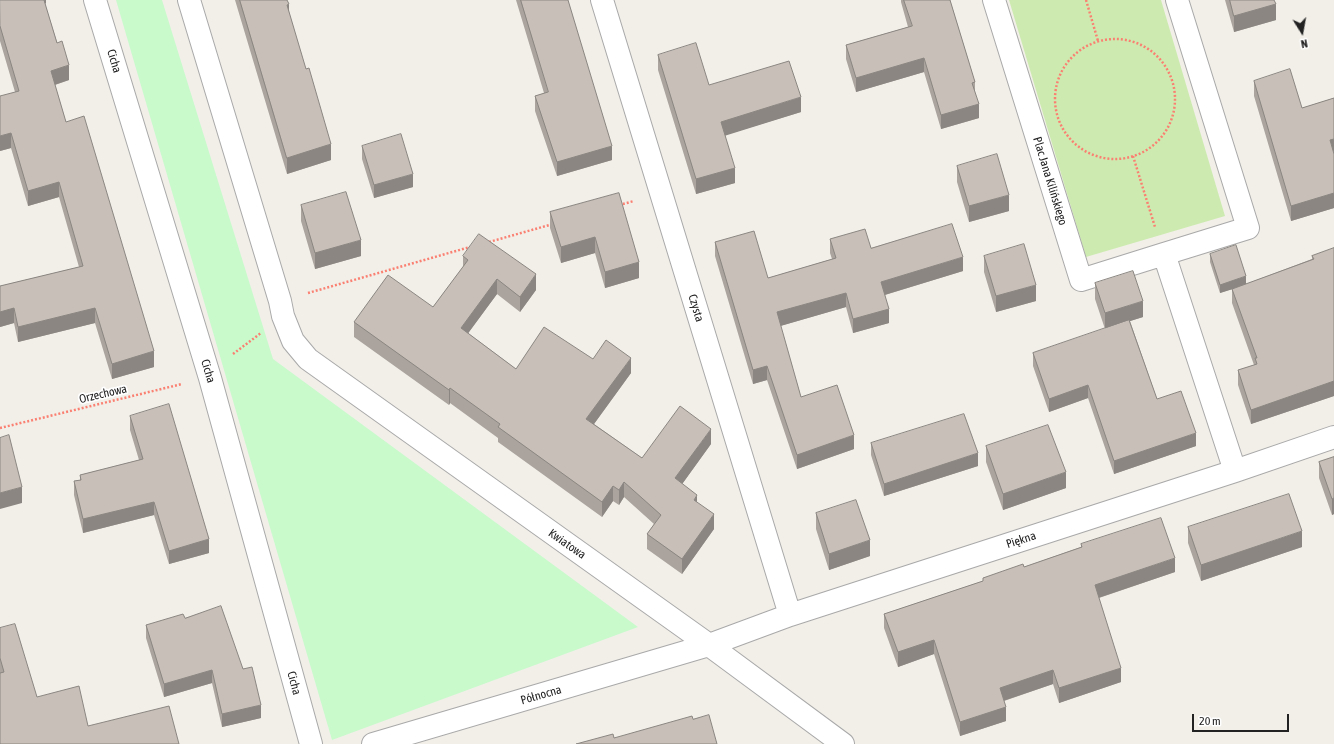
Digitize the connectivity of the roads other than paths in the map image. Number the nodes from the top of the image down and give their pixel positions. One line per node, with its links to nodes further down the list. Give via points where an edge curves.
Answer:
1 (95, 0): 11 (street, Cicha, via 209,375)
2 (189, 0): 10 (street, Kwiatowa, via 293,341 308,359)
3 (602, 0): 9 (street, Czysta)
4 (994, 0): 6 (street, Plac Jana Kilińskiego, via 1081,280)
5 (1177, 0): 6 (street, Plac Jana Kilińskiego, via 1248,228)
6 (1164, 254): 8 (street)
7 (1334, 437): 8 (street, Piękna)
8 (1235, 471): 9 (street, Piękna)
9 (790, 615): 10 (street, Piękna)
10 (709, 645): 12 (street, Północna); 13 (street, Kwiatowa)
11 (311, 744)
12 (373, 744)
13 (843, 744)

